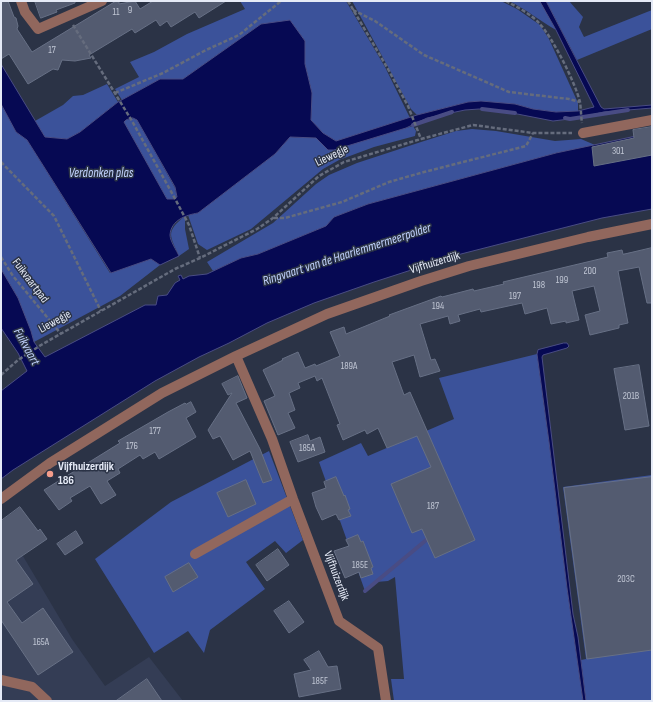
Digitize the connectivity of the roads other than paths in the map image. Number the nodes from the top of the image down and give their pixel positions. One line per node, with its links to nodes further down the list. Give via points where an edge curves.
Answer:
1 (21, 1): 2 (street, via 25,12 38,29)
2 (102, 1)
3 (652, 120): 4 (street)
4 (582, 129)
5 (652, 224): 6 (street, Vijfhuizerdijk, via 469,266 421,280 327,314)
6 (236, 356): 7 (street, Vijfhuizerdijk, via 162,393 50,463); 8 (street, Vijfhuizerdijk, via 272,440)
7 (1, 498)
8 (293, 499): 9 (street); 12 (street, Vijfhuizerdijk, via 339,621 378,648)
9 (195, 554)
10 (1, 680): 11 (street, via 32,687)
11 (46, 701)
12 (386, 701)

